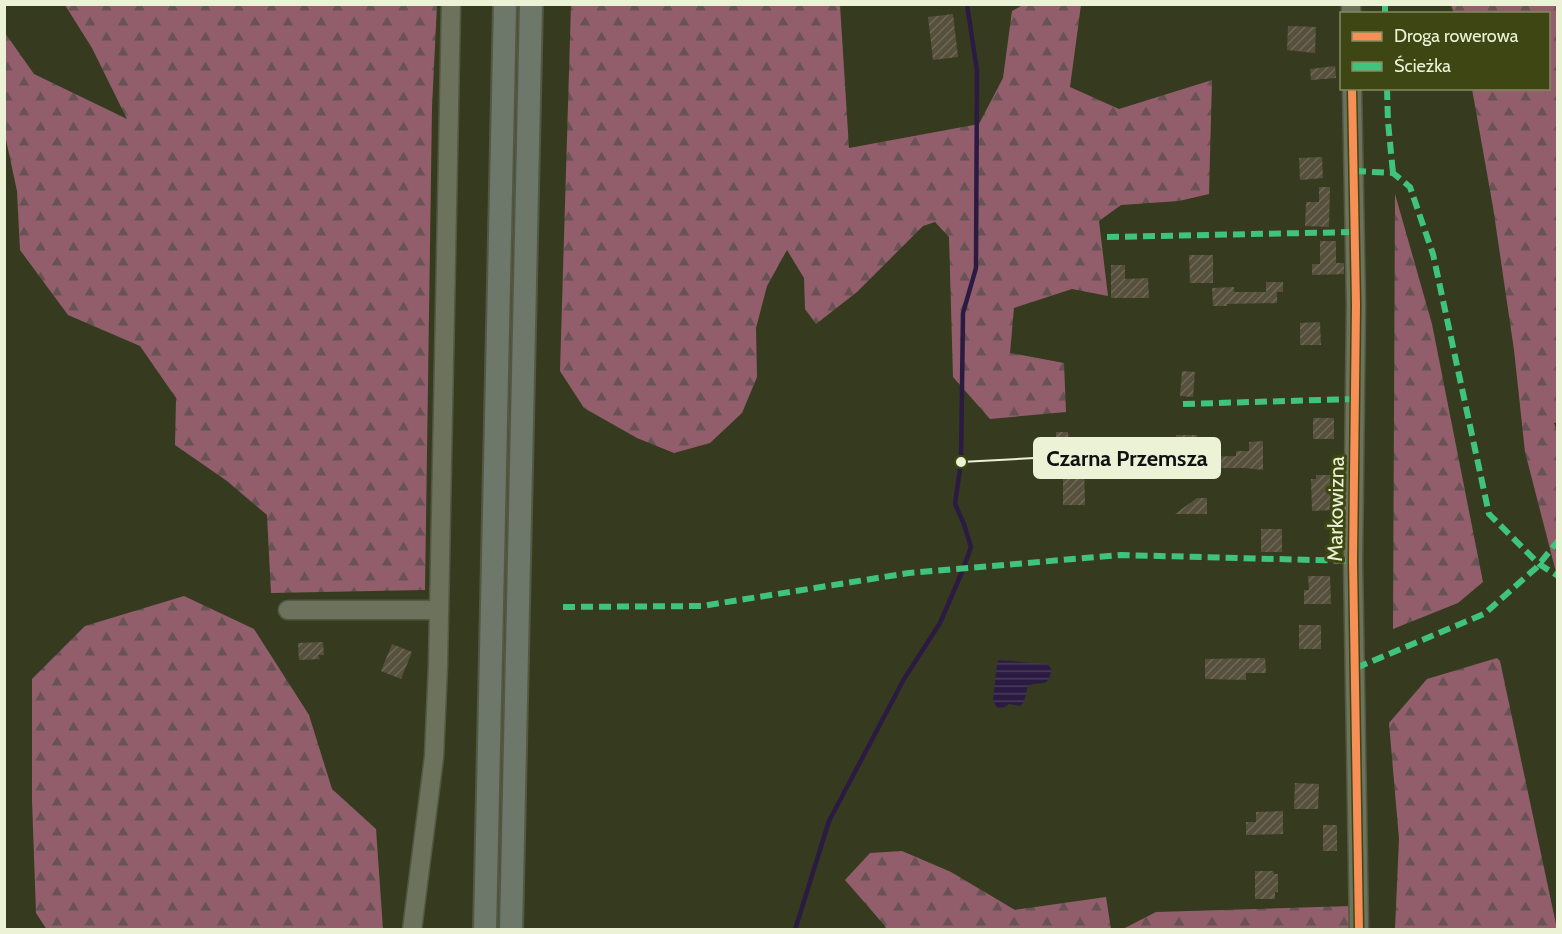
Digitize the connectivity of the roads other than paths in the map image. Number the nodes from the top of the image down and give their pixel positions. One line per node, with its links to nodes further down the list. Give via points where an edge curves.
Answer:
1 (451, 4): 6 (street)
2 (505, 4): 8 (main road)
3 (531, 4): 9 (main road)
4 (1352, 90): 10 (street, Markowizna)
5 (288, 610): 6 (street)
6 (439, 610): 7 (street, via 434,757)
7 (412, 930)
8 (485, 930)
9 (511, 930)
10 (1359, 930)

